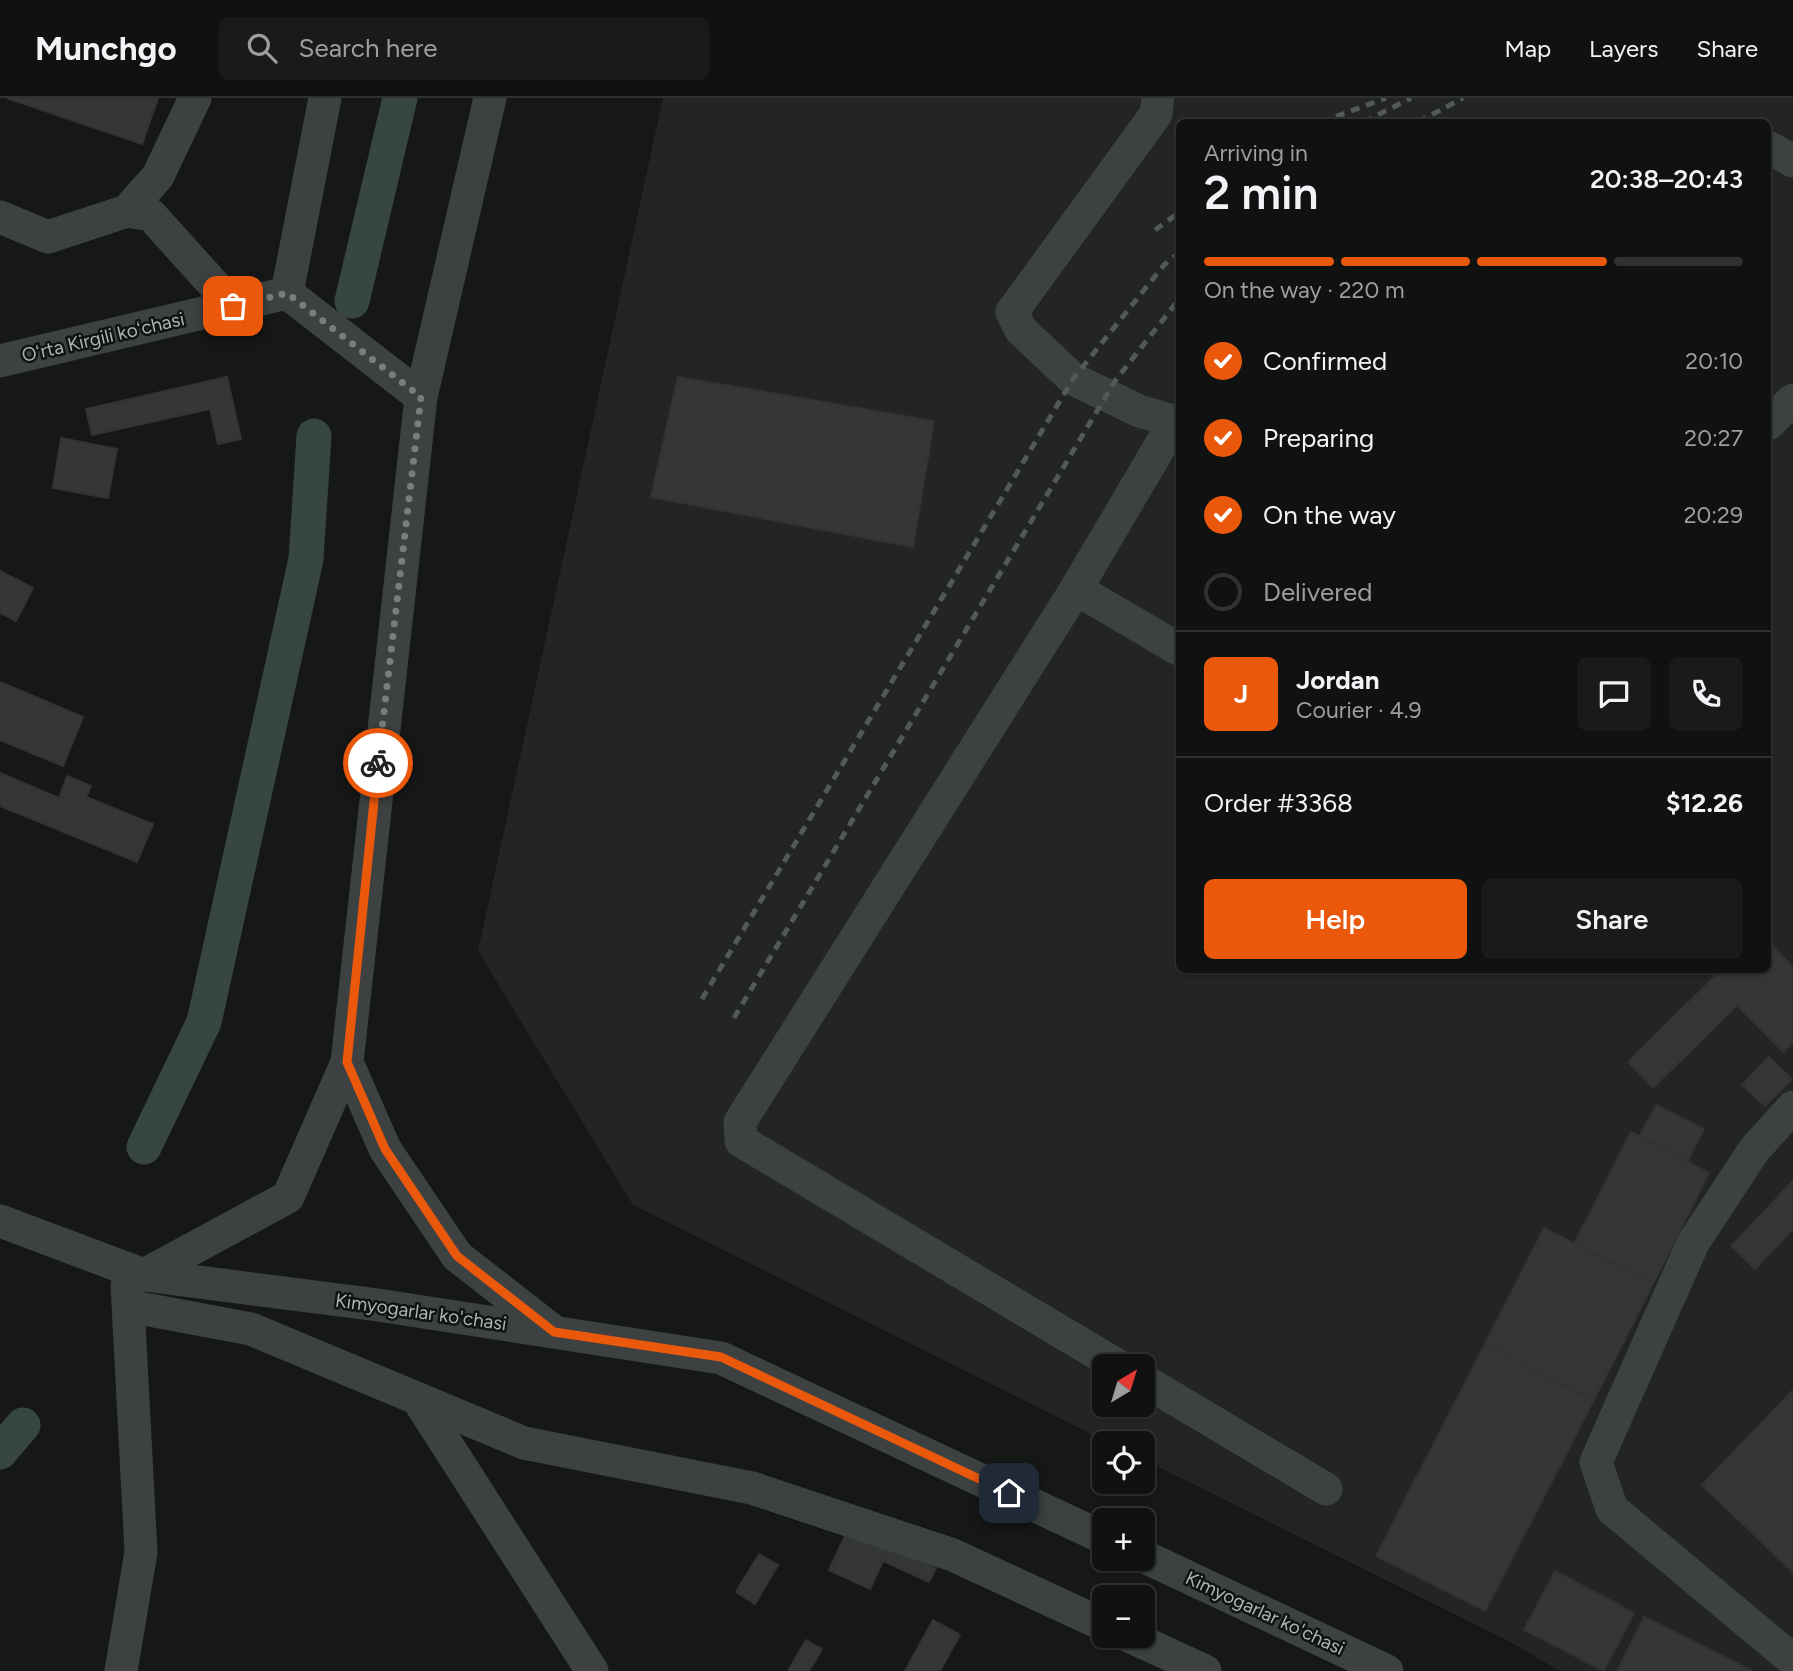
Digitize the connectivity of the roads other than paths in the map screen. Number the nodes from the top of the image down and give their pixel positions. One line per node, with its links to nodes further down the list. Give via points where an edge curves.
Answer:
1 (195, 98): 7 (street, via 158,176)
2 (325, 98): 9 (street)
3 (490, 98): 12 (street)
4 (1158, 98): 15 (street, via 1156,114 1012,312 1021,330 1073,379 1139,411)
5 (1771, 149): 6 (street)
6 (1793, 160)
7 (127, 211): 8 (street, via 48,237); 10 (street, via 151,215)
8 (0, 217)
9 (287, 293): 10 (street, Oʻrta Kirgili koʻchasi); 12 (street)
10 (233, 306): 11 (street, Oʻrta Kirgili koʻchasi)
11 (0, 361)
12 (421, 397): 19 (street)
13 (1793, 400): 14 (street)
14 (1771, 421)
15 (1176, 422)
16 (1176, 424): 17 (street)
17 (1076, 589): 18 (street); 25 (street, via 740,1122 741,1141)
18 (1176, 648)
19 (347, 1062): 22 (street, via 288,1198); 24 (street, via 385,1149 457,1256)
20 (1793, 1107): 33 (street, via 1754,1150 1693,1243 1596,1462 1612,1509)
21 (0, 1222): 22 (street, Kimyogarlar ko'chasi)
22 (135, 1272): 23 (street); 24 (street, Kimyogarlar ko'chasi)
23 (128, 1306): 27 (street, via 251,1329); 34 (street, via 141,1552)
24 (554, 1332): 29 (street, Kimyogarlar ko'chasi, via 721,1357)
25 (1098, 1354)
26 (1155, 1387): 28 (street)
27 (417, 1398): 31 (street, via 524,1443 752,1488 953,1555); 35 (street)
28 (1326, 1489)
29 (1092, 1532)
30 (1155, 1562): 37 (street, Kimyogarlar ko'chasi)
31 (1092, 1619)
32 (1155, 1648): 36 (street)
33 (1793, 1660)
34 (121, 1671)
35 (592, 1671)
36 (1205, 1671)
37 (1387, 1671)

